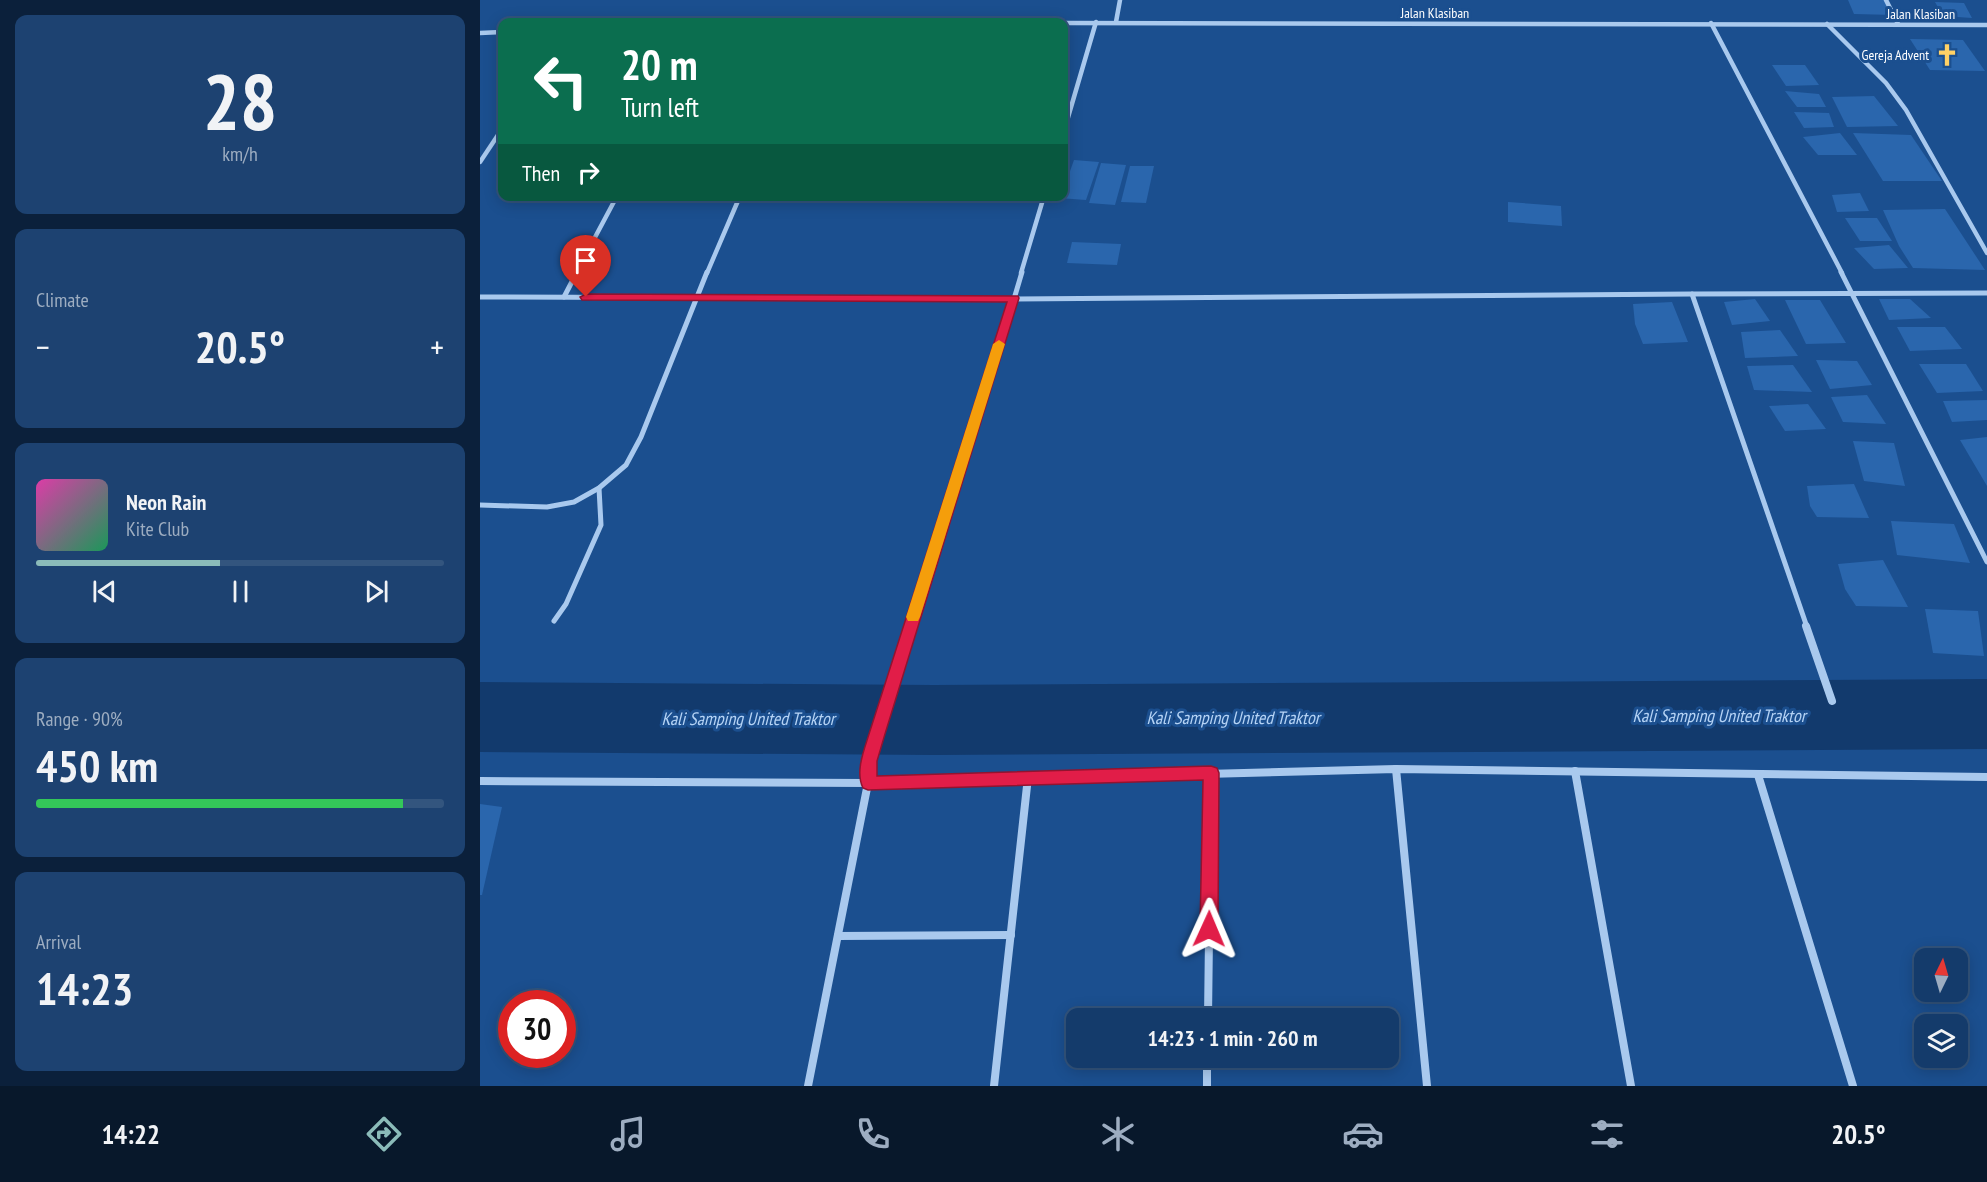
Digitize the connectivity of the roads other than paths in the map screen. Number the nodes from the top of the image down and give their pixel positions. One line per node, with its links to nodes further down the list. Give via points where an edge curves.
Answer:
1 (1120, 0): 4 (street)
2 (1886, 0): 8 (street)
3 (1096, 22): 4 (street, Jalan Klasiban); 5 (street, Jalan Klasiban); 12 (street)
4 (1116, 22): 6 (street, Jalan Klasiban)
5 (1068, 23)
6 (1711, 23): 7 (street, Jalan Klasiban); 19 (street)
7 (1827, 24): 8 (street, Jalan Klasiban); 18 (street, via 1886,83 1906,110)
8 (1898, 24): 9 (street, Jalan Klasiban)
9 (1987, 25)
10 (498, 32): 11 (street)
11 (480, 33)
12 (1068, 117)
13 (498, 135): 14 (street)
14 (480, 162)
15 (614, 201): 23 (street)
16 (738, 201): 24 (street)
17 (1043, 201): 25 (street)
18 (1987, 253)
19 (1852, 293): 20 (street); 21 (street); 28 (street)
20 (1987, 293)
21 (1692, 294): 25 (street); 30 (street)
22 (480, 297): 23 (street)
23 (564, 297): 24 (street)
24 (696, 298): 25 (street); 26 (street, via 641,437 626,465)
25 (1014, 298): 38 (street, via 877,734)
26 (599, 488): 27 (street, via 574,502 547,507); 29 (street, via 601,525 566,604)
27 (480, 505)
28 (1987, 562)
29 (554, 621)
30 (1832, 701)
31 (1396, 769): 32 (street); 33 (street); 46 (street)
32 (1575, 771): 34 (street); 47 (street)
33 (1211, 773): 35 (street); 41 (street)
34 (1758, 775): 36 (street); 48 (street)
35 (1028, 777): 38 (street); 39 (street)
36 (1987, 777)
37 (480, 781): 38 (street)
38 (868, 783): 40 (street)
39 (1011, 935): 40 (street); 44 (street)
40 (838, 936): 43 (street)
41 (1208, 1008)
42 (1207, 1068): 45 (street)
43 (808, 1086)
44 (994, 1086)
45 (1207, 1086)
46 (1427, 1086)
47 (1632, 1086)
48 (1853, 1086)

